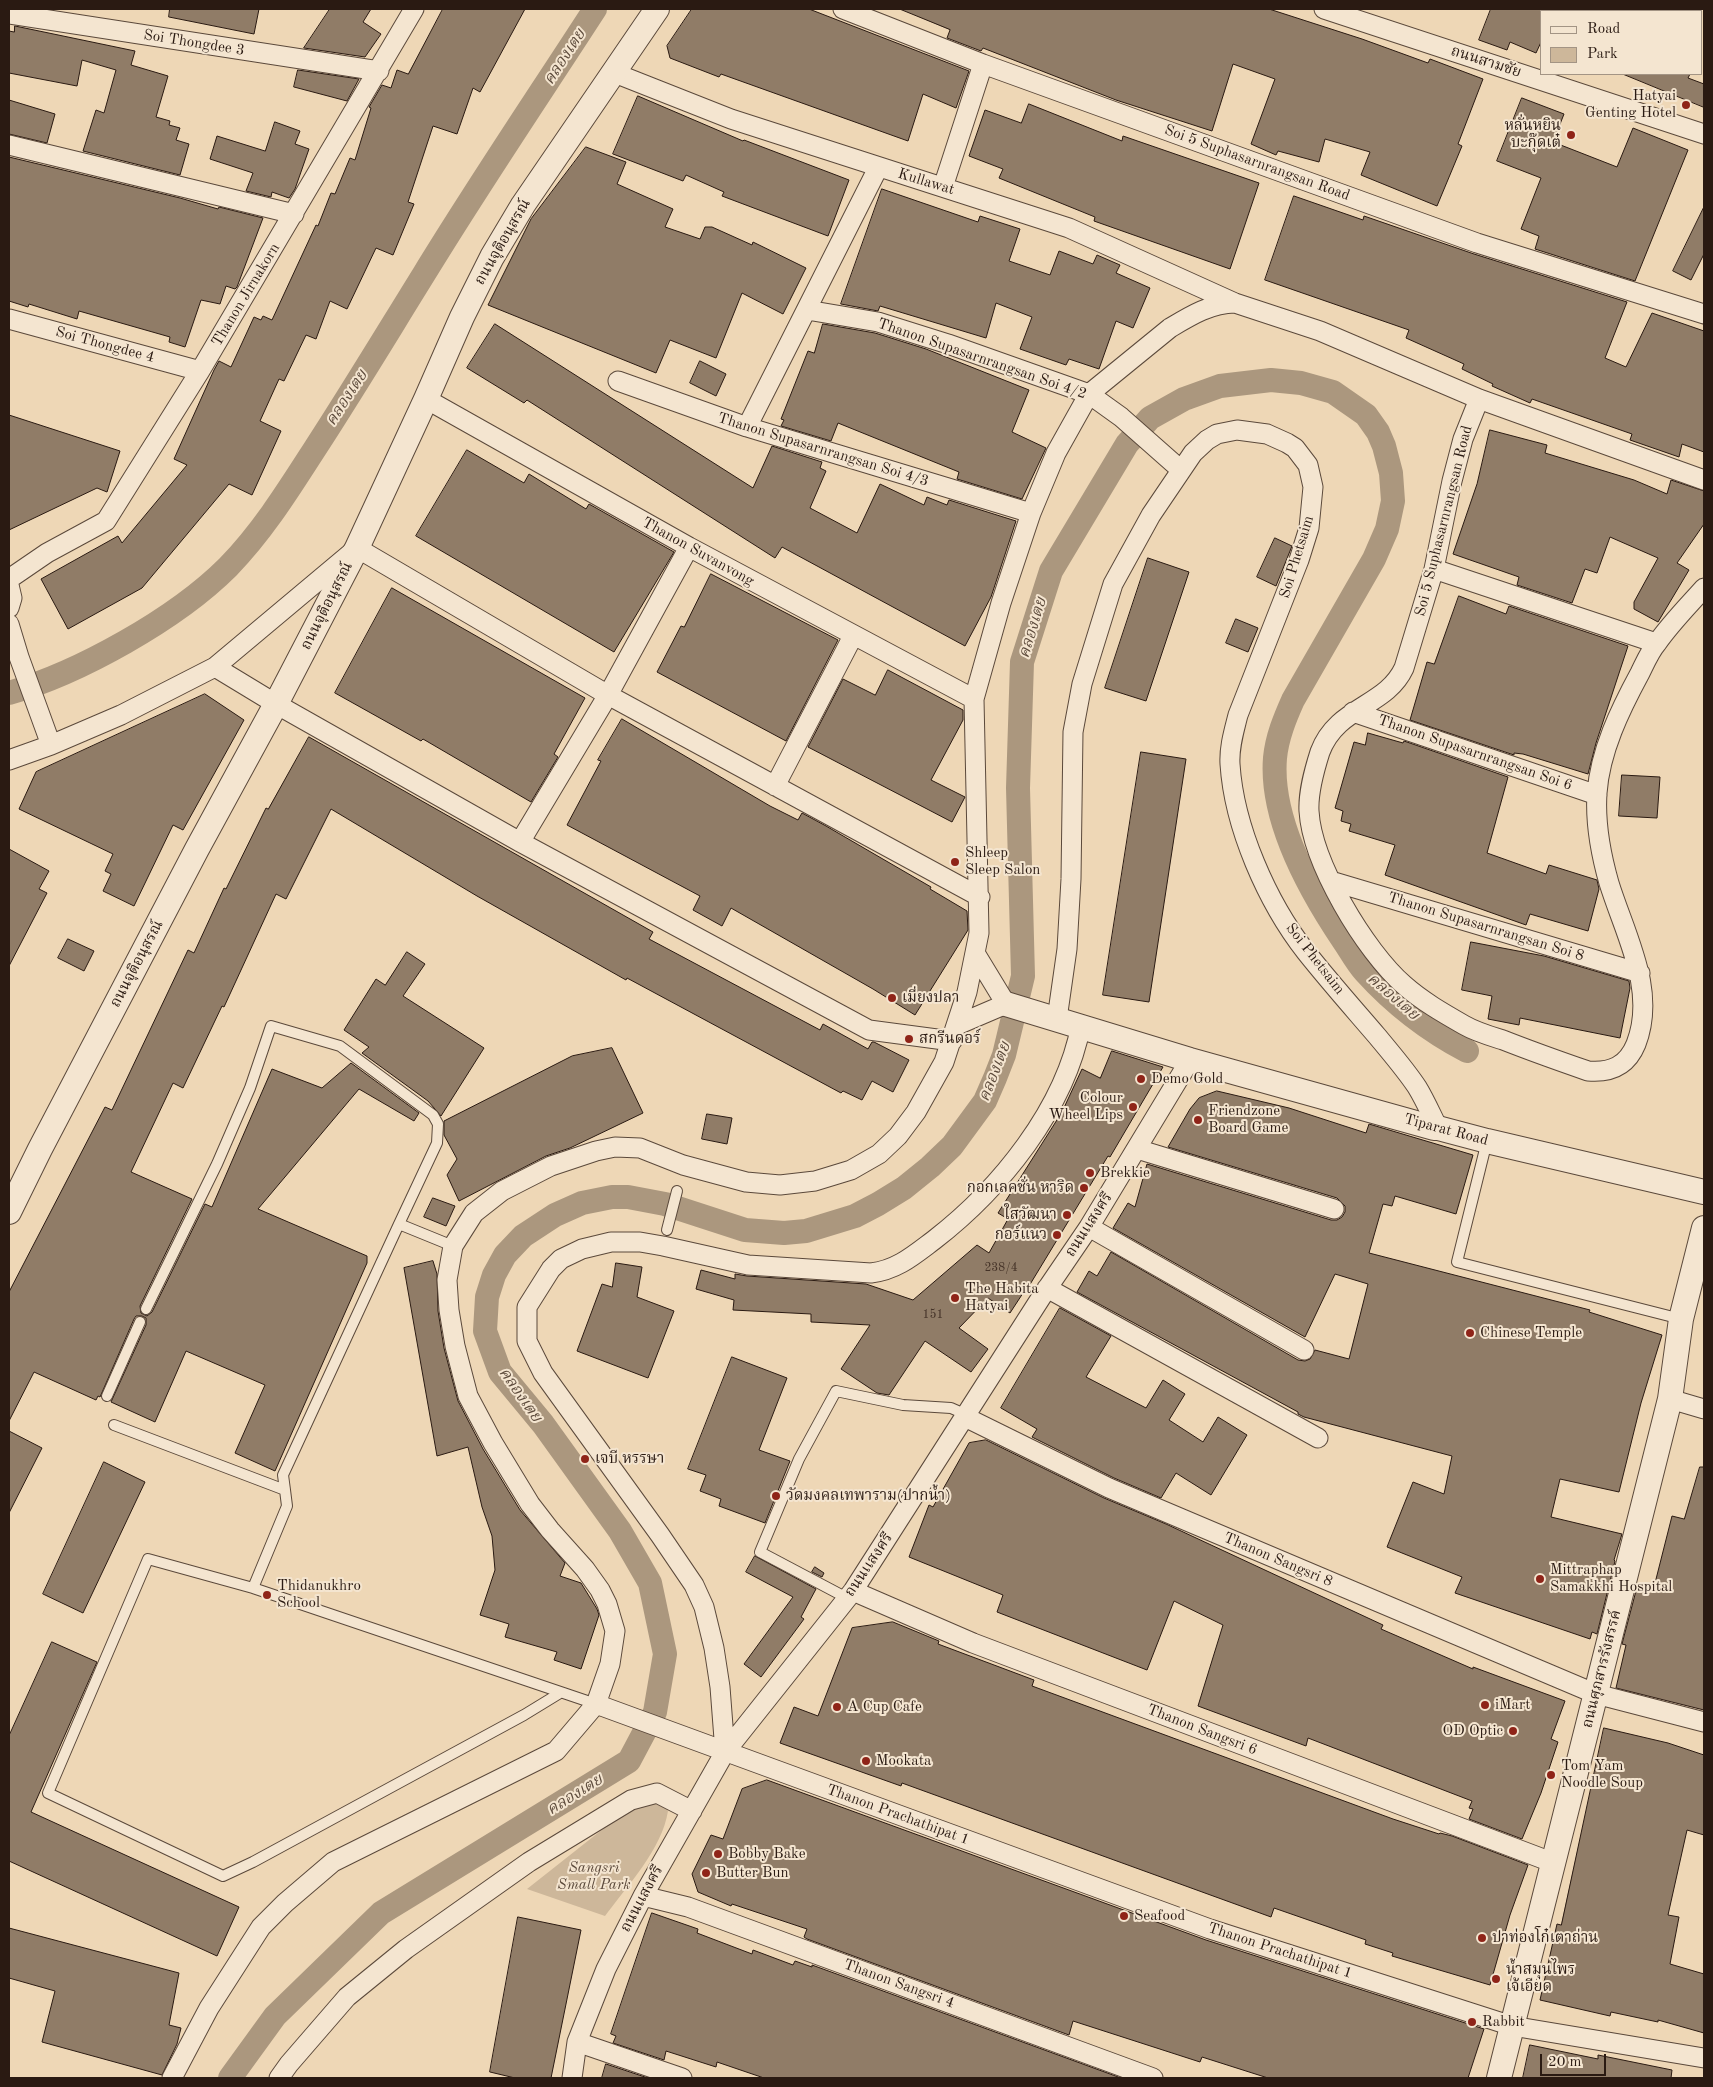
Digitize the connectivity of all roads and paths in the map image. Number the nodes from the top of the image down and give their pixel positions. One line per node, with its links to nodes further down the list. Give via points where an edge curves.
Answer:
1 (414, 9): 7 (street, Thanon Jirnakorn)
2 (657, 9): 8 (street, ถนนจุติอนุสรณ์)
3 (843, 9): 6 (street, Soi 5 Suphasarnrangsan Road)
4 (1324, 9): 9 (street, ถนนสามชัย)
5 (10, 14): 7 (street, Soi Thongdee 3)
6 (983, 64): 12 (street); 16 (street, Soi 5 Suphasarnrangsan Road, via 1477,244)
7 (378, 71): 13 (street, Thanon Jirnakorn)
8 (612, 72): 11 (street, Kullawat, via 732,119); 22 (street, ถนนจุติอนุสรณ์, via 492,257)
9 (1704, 134)
10 (9, 145): 13 (street)
11 (878, 168): 12 (street, Kullawat); 15 (street)
12 (943, 186): 14 (street, Kullawat, via 1069,228)
13 (294, 214): 18 (street, Thanon Jirnakorn)
14 (1235, 303): 20 (street, via 1216,305 1184,319); 21 (street, Kullawat, via 1320,331)
15 (807, 310): 20 (street, Thanon Supasarnrangsan Soi 4/2, via 878,322); 23 (street)
16 (1704, 314)
17 (9, 319): 18 (street, Soi Thongdee 4)
18 (200, 371): 29 (street, Thanon Jirnakorn, via 106,521)
19 (618, 381): 23 (street, Thanon Supasarnrangsan Soi 4/3)
20 (1090, 394): 24 (street, Thanon Supasarnrangsan Soi 4/2); 26 (street, via 1056,453)
21 (1479, 399): 25 (street); 31 (street, Soi 5 Suphasarnrangsan Road, via 1463,439)
22 (426, 400): 27 (street, Thanon Suvanvong); 28 (street, ถนนจุติอนุสรณ์)
23 (747, 427): 26 (street, Thanon Supasarnrangsan Soi 4/3)
24 (1180, 470): 55 (street, Soi Phetsaim, via 1151,515 1114,584 1082,684 1073,732 1067,949); 59 (street, Soi Phetsaim, via 1207,440 1217,434 1237,430 1262,433 1287,443 1302,455 1308,465 1313,488 1309,528 1232,736 1230,762 1235,798 1246,837 1270,894 1287,924 1305,951 1398,1060)
25 (1704, 480)
26 (1030, 513): 42 (street)
27 (689, 547): 37 (street, Thanon Suvanvong); 41 (street)
28 (357, 548): 40 (street); 41 (street); 43 (street, ถนนจุติอนุสรณ์)
29 (47, 553): 30 (street); 32 (street)
30 (9, 565)
31 (1434, 569): 38 (street); 44 (street, Soi 5 Suphasarnrangsan Road, via 1399,679)
32 (9, 579)
33 (9, 585): 35 (street, via 12,598)
34 (1704, 588): 38 (street, Soi 5 Suphasarnrangsan Road)
35 (9, 608)
36 (9, 624): 39 (street)
37 (853, 636): 42 (street, Thanon Suvanvong); 47 (street)
38 (1656, 643): 48 (street, Soi 5 Suphasarnrangsan Road, via 1617,721 1599,774)
39 (12, 655): 45 (street)
40 (215, 666): 43 (street); 45 (street, via 121,716)
41 (608, 695): 47 (street); 49 (street)
42 (974, 699): 51 (street)
43 (276, 704): 49 (street); 64 (street, ถนนจุติอนุสรณ์)
44 (1353, 712): 48 (street, Thanon Supasarnrangsan Soi 6); 50 (street, Soi 5 Suphasarnrangsan Road, via 1326,738 1310,792 1312,829)
45 (48, 736): 46 (street)
46 (9, 760)
47 (775, 786): 51 (street)
48 (1597, 795): 53 (street, Soi 5 Suphasarnrangsan Road, via 1600,842 1609,882)
49 (520, 842): 57 (street, via 869,1030)
50 (1332, 881): 53 (street, Thanon Supasarnrangsan Soi 8); 53 (street, Soi 5 Suphasarnrangsan Road, via 1359,932 1381,960 1432,1006 1466,1026 1588,1071 1608,1071 1632,1054 1643,1014)
51 (980, 897): 52 (street)
52 (975, 953): 54 (street); 57 (street)
53 (1640, 973)
54 (1006, 1004): 55 (street, Tiparat Road); 57 (street)
55 (1052, 1017): 56 (street, Tiparat Road)
56 (1081, 1025): 58 (street, Tiparat Road); 89 (street, via 1073,1058 1048,1112 1017,1158 948,1229 901,1264 872,1273 748,1265 640,1242 612,1242 582,1249 561,1259 527,1306 527,1341 543,1374 694,1584 714,1648)
57 (954, 1033): 70 (street, via 933,1085 898,1136 879,1154 851,1170 798,1184 763,1185 683,1165 640,1148 616,1147 551,1166 502,1191 474,1212)
58 (1190, 1060): 59 (street, Tiparat Road); 61 (street, ถนนเเสงศรี)
59 (1438, 1128): 60 (street, Tiparat Road)
60 (1487, 1141): 63 (street, Tiparat Road); 73 (lane, via 1457,1262)
61 (1137, 1148): 65 (street); 67 (street, ถนนเเสงศรี)
62 (677, 1191): 69 (lane)
63 (1704, 1192)
64 (12, 1197)
65 (1334, 1209)
66 (399, 1224): 70 (lane); 72 (lane, via 437,1143 438,1124 433,1115 340,1046 270,1026 250,1088 217,1164); 82 (lane, via 283,1475)
67 (1089, 1227): 71 (street, ถนนเเสงศรี); 75 (street)
68 (1704, 1228): 73 (street, ถนนศุภสารรังสรรค์)
69 (667, 1230)
70 (453, 1246): 87 (street, via 447,1280 449,1310 468,1396 530,1504 585,1569 607,1604 615,1631 610,1664)
71 (1047, 1288): 79 (street, ถนนเเสงศรี); 81 (street)
72 (146, 1309)
73 (1682, 1319): 77 (street, ถนนศุภสารรังสรรค์)
74 (140, 1322): 76 (lane)
75 (1304, 1350)
76 (107, 1396)
77 (1670, 1399): 78 (street); 86 (street, ถนนศุภสารรังสรรค์)
78 (1704, 1409)
79 (966, 1416): 84 (street, ถนนเเสงศรี); 84 (lane, via 950,1408 903,1405 836,1391 799,1459 760,1552); 86 (street, Thanon Sangsri 8, via 1109,1488)
80 (114, 1425): 82 (lane)
81 (1318, 1438)
82 (285, 1490): 83 (lane, via 287,1506)
83 (253, 1588): 85 (lane); 85 (lane, via 148,1558 48,1793 223,1876)
84 (850, 1595): 89 (street, ถนนเเสงศรี); 91 (street, Thanon Sangsri 6)
85 (560, 1693): 87 (lane)
86 (1596, 1694): 88 (street, Thanon Sangsri 8); 91 (street, ถนนศุภสารรังสรรค์)
87 (596, 1704): 89 (street, Thanon Prachathipat 1); 96 (street, via 556,1751 333,1862 285,1903 261,1927 210,2008)
88 (1704, 1722)
89 (725, 1752): 90 (street, ถนนเเสงศรี); 93 (street, Thanon Prachathipat 1, via 1210,1929)
90 (692, 1811): 92 (street, ถนนเเสงศรี); 97 (street, via 657,1793 631,1800 529,1862 406,1949 347,1998)
91 (1554, 1863): 93 (street, ถนนศุภสารรังสรรค์)
92 (643, 1896): 94 (street, ถนนเเสงศรี, via 606,1969); 100 (street, Thanon Sangsri 4, via 688,1907)
93 (1512, 2026): 95 (street, Thanon Prachathipat 1); 101 (street, ถนนศุภสารรังสรรค์)
94 (577, 2042): 98 (street, ถนนเเสงศรี); 99 (street)
95 (1704, 2058)
96 (172, 2078)
97 (279, 2078)
98 (572, 2078)
99 (682, 2078)
100 (1153, 2078)
101 (1499, 2078)

